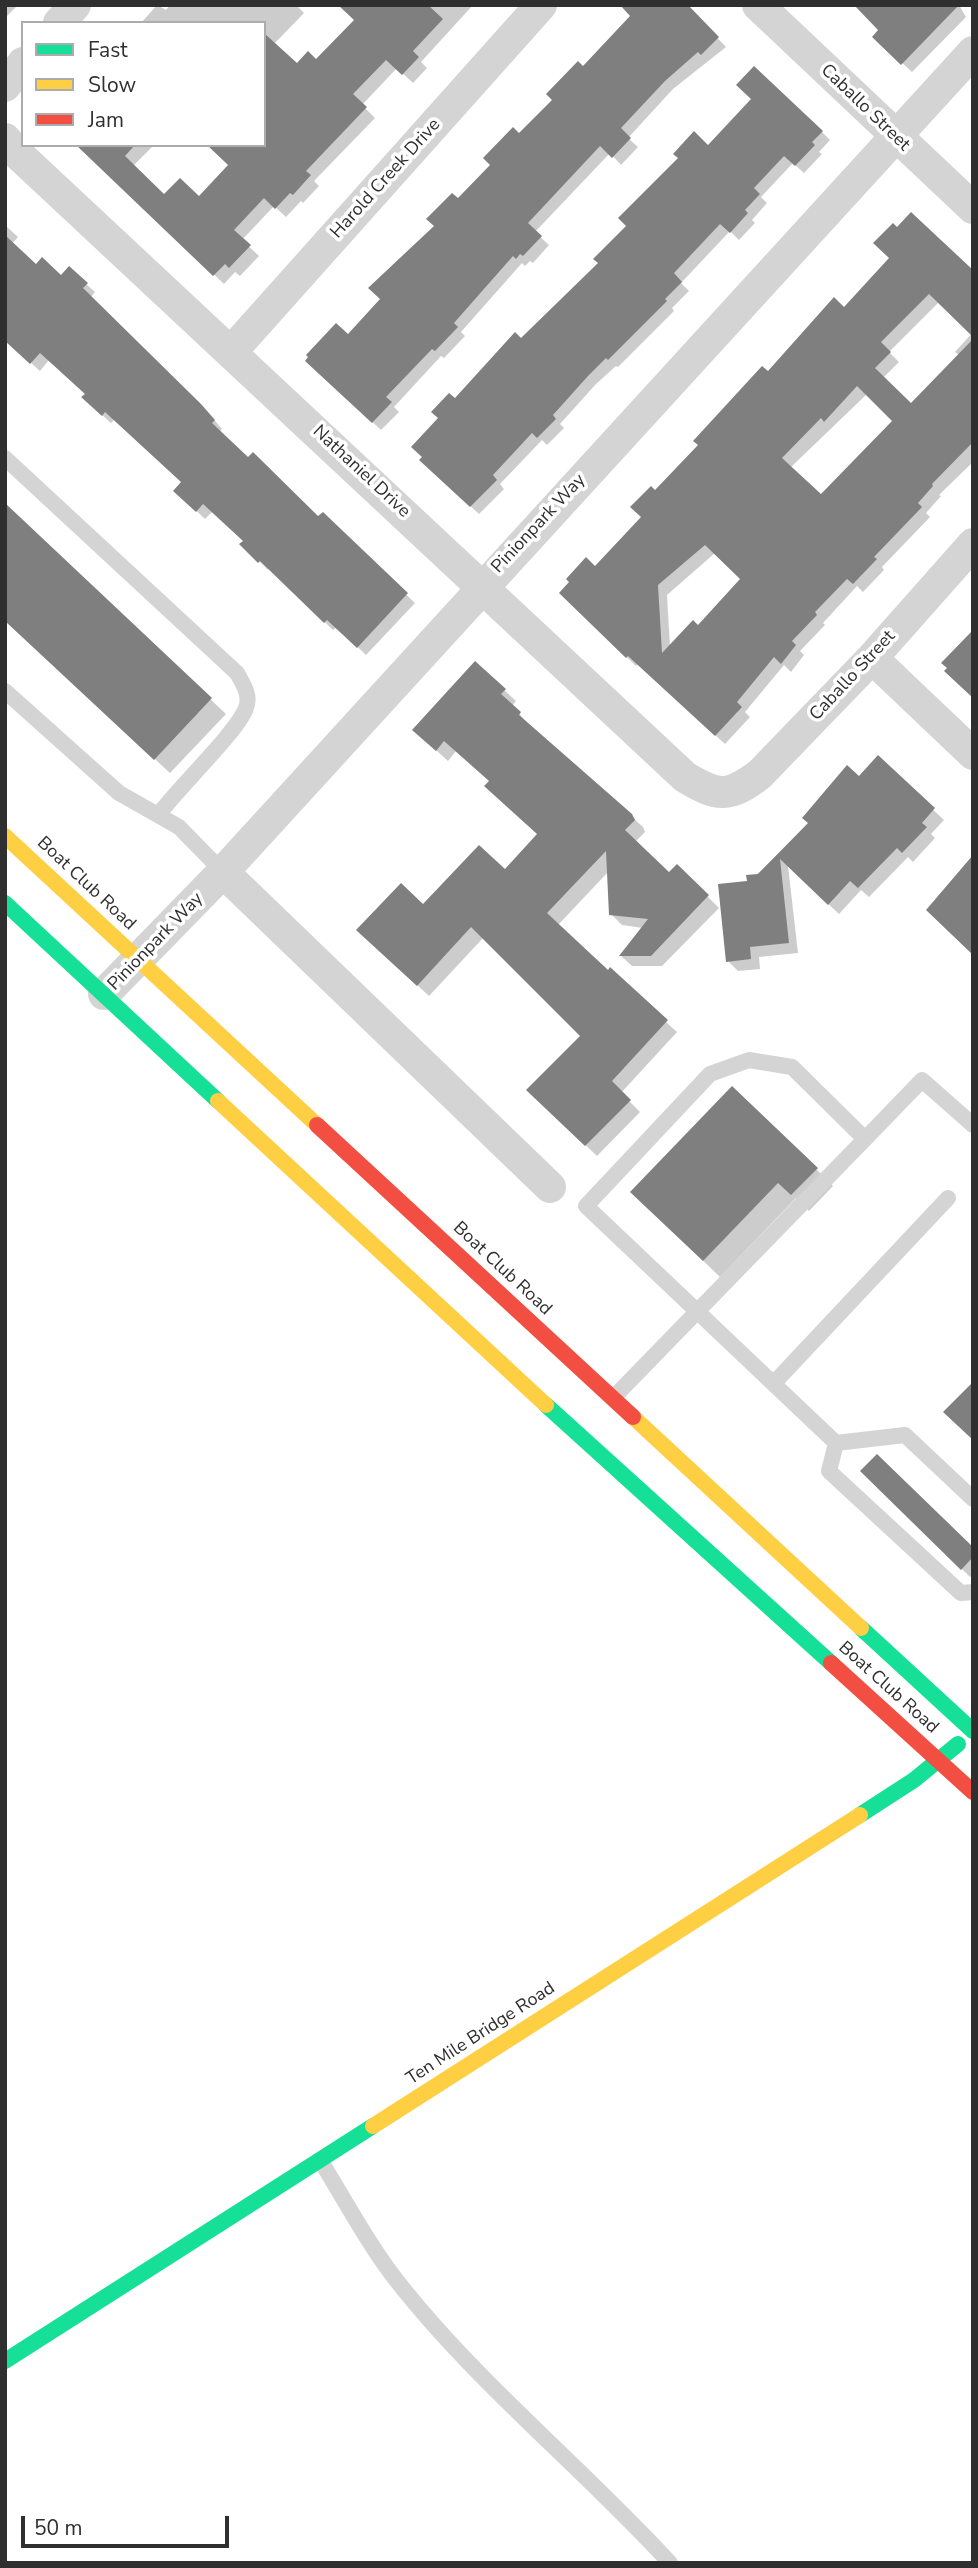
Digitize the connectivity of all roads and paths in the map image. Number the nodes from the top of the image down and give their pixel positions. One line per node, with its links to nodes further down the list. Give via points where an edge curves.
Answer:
1 (75, 5): 4 (street)
2 (541, 5): 11 (street, Harold Creek Drive)
3 (758, 5): 8 (street, Caballo Street)
4 (61, 21)
5 (973, 52): 8 (street, Pinionpark Way)
6 (21, 66): 7 (street)
7 (5, 86)
8 (895, 137): 10 (street, Caballo Street); 14 (street, Pinionpark Way)
9 (5, 139): 11 (street, Nathaniel Drive)
10 (973, 208)
11 (231, 352): 14 (street, Nathaniel Drive)
12 (5, 458): 19 (lane, via 237,673 248,692 246,709 229,733)
13 (973, 544): 15 (street, Caballo Street)
14 (483, 586): 18 (street, Nathaniel Drive, via 685,777); 21 (street, Pinionpark Way)
15 (872, 658): 17 (street); 18 (street, Caballo Street, via 760,774 740,790)
16 (5, 691): 19 (lane, via 120,793)
17 (973, 754)
18 (723, 793)
19 (159, 814): 21 (lane, via 179,827)
20 (5, 836): 23 (main road, Boat Club Road)
21 (223, 872): 23 (street, Pinionpark Way); 27 (street)
22 (5, 902): 24 (main road, Boat Club Road)
23 (139, 959): 24 (street, Pinionpark Way); 31 (main road, Boat Club Road)
24 (104, 994): 36 (main road, Boat Club Road, via 576,1432)
25 (973, 1125): 26 (lane, via 922,1080)
26 (865, 1139): 29 (lane); 29 (lane, via 792,1067 749,1060 710,1074 586,1206)
27 (550, 1187)
28 (948, 1198): 30 (lane)
29 (699, 1312): 30 (lane); 31 (lane)
30 (774, 1383): 32 (lane)
31 (613, 1398): 35 (main road, Boat Club Road)
32 (836, 1443): 33 (lane, via 905,1435); 34 (lane, via 830,1471 961,1594)
33 (973, 1499)
34 (973, 1592)
35 (973, 1731): 36 (main road, Ten Mile Bridge Road)
36 (940, 1761): 37 (main road, Boat Club Road); 38 (main road, Ten Mile Bridge Road)
37 (973, 1792)
38 (320, 2160): 39 (main road, Ten Mile Bridge Road); 40 (lane, via 420,2309)
39 (5, 2361)
40 (670, 2563)

